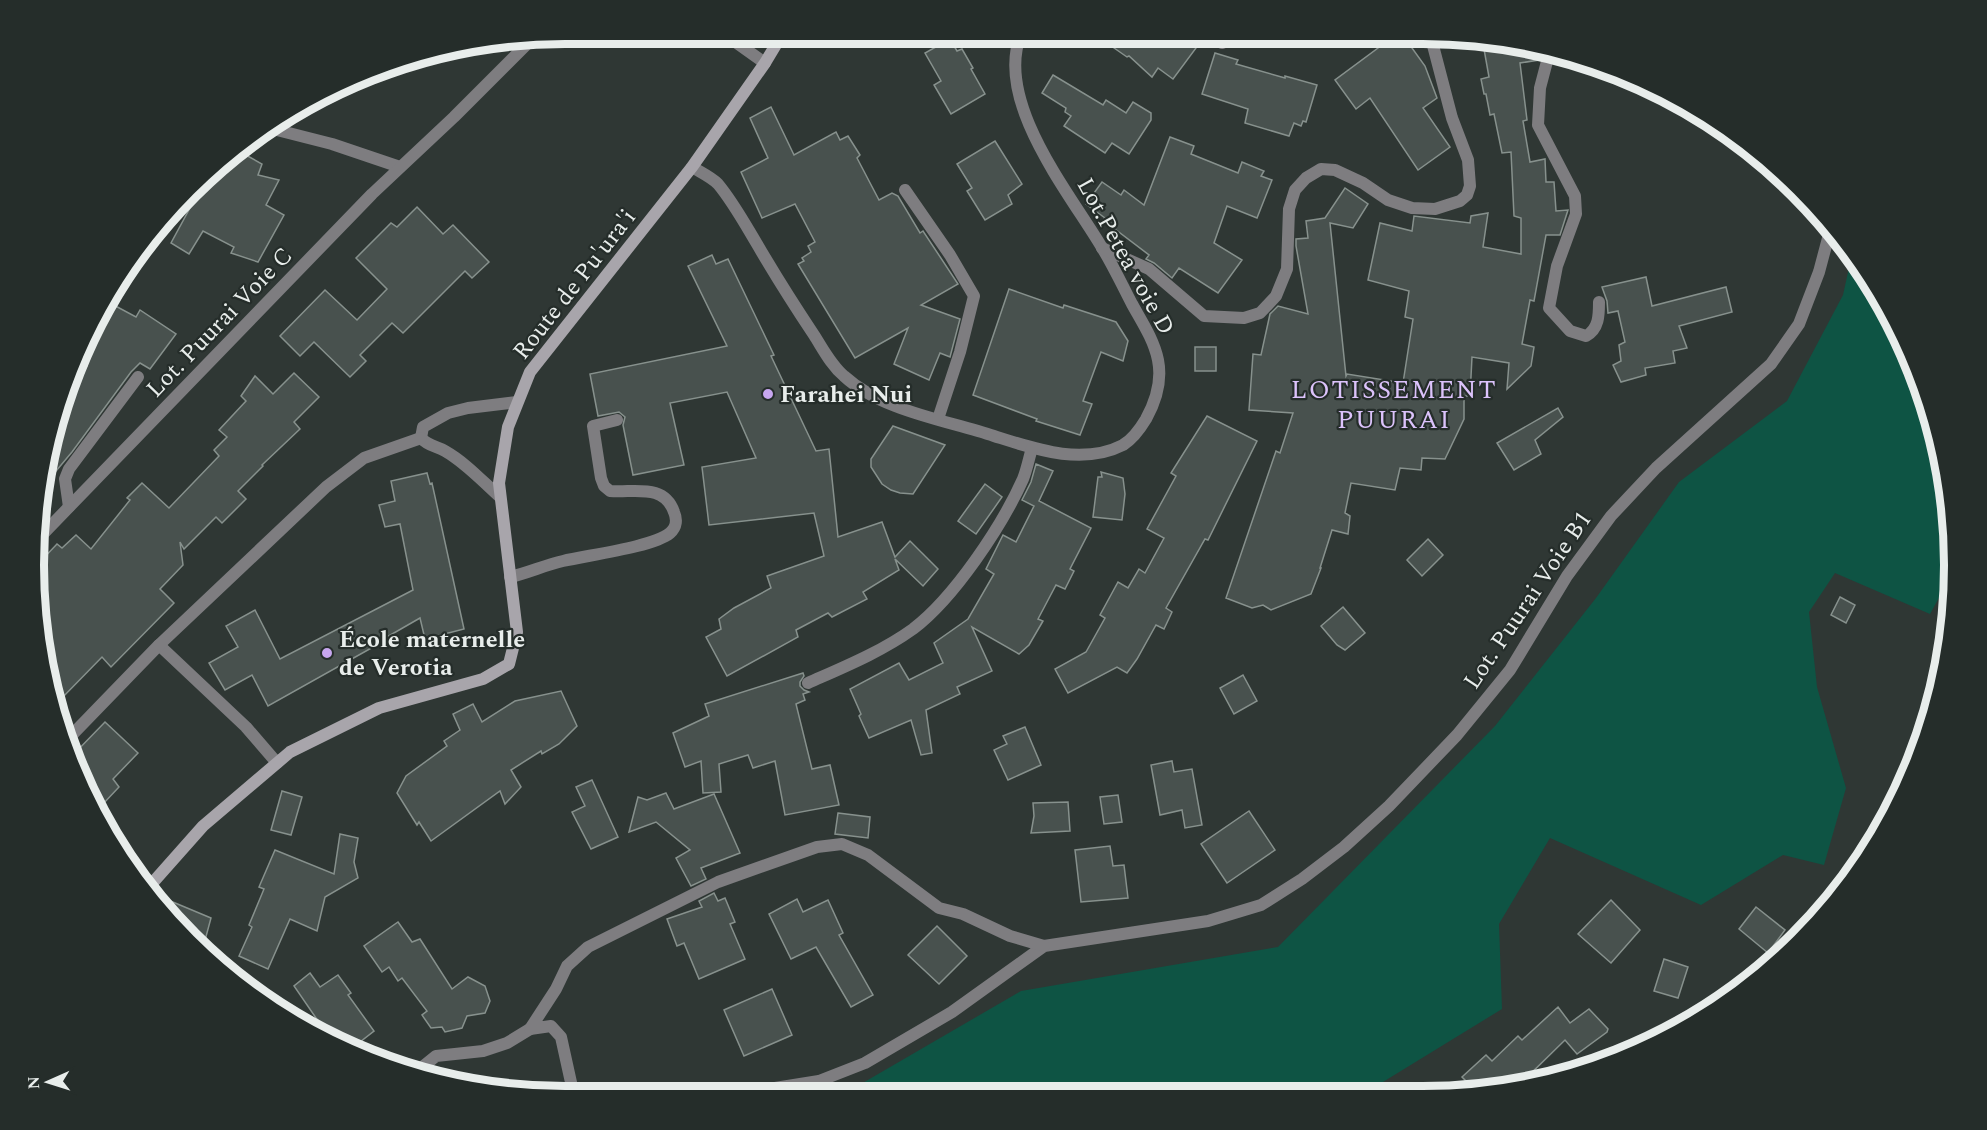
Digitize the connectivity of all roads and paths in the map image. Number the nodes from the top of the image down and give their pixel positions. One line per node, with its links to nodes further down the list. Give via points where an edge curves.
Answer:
1 (738, 44): 7 (street)
2 (776, 44): 7 (main road, Route de Pu'ura'i)
3 (1017, 44): 13 (street, Lot.Petea voie D, via 1019,96 1026,118)
4 (1433, 44): 13 (street, via 1452,118 1468,160 1470,186 1460,201 1435,209 1413,208 1388,200 1335,170 1321,169 1295,190 1289,209 1287,269 1276,296 1260,313 1244,318 1204,316 1149,269)
5 (526, 45): 9 (street, Lot. Puurai Voie C)
6 (1548, 59): 14 (street, via 1540,87 1538,125 1575,195 1576,214 1557,266 1549,308 1570,331 1586,336 1593,333)
7 (765, 63): 10 (main road, Route de Pu'ura'i)
8 (277, 130): 9 (street)
9 (400, 167): 22 (street, Lot. Puurai Voie C)
10 (692, 168): 16 (main road, Route de Pu'ura'i, via 530,372); 17 (street, Lot.Petea voie D, via 716,182 735,207 829,359 843,375 893,405)
11 (905, 190): 17 (street, via 974,296)
12 (1828, 238): 30 (street, Lot. Puurai Voie B1, via 1799,324 1771,364 1656,468 1611,516 1567,576 1510,670 1457,735 1344,847 1261,905 1208,921)
13 (1102, 248): 20 (street, Lot.Petea voie D, via 1150,336 1158,360 1159,384 1154,406 1131,441 1112,450 1092,455)
14 (1599, 302)
15 (138, 377): 22 (street, Lot. Puurai Voie C, via 69,469 65,479)
16 (517, 402): 19 (street, via 448,413 423,427); 21 (main road, Route de Pu'ura'i, via 508,427 499,483)
17 (938, 419): 20 (street, Lot.Petea voie D)
18 (617, 420): 24 (street, via 593,426 604,486 610,491 655,491 672,505 675,528 648,542)
19 (421, 438): 21 (street, via 477,474); 25 (street, via 351,466)
20 (1032, 448): 26 (street, via 1023,478 984,548 937,606 915,628 887,646)
21 (501, 497): 24 (main road, Route de Pu'ura'i)
22 (69, 507): 23 (street, Lot. Puurai Voie C)
23 (45, 532)
24 (510, 577): 28 (main road, Route de Pu'ura'i, via 517,632 509,664 483,679 379,708 290,752)
25 (159, 645): 27 (street); 28 (street, via 246,727)
26 (808, 683)
27 (72, 735)
28 (277, 763): 29 (main road, Route de Pu'ura'i, via 203,826)
29 (152, 883)
30 (1044, 946): 31 (street, Lot. Puurai Voie B1, via 939,908 868,855 842,844 817,847 718,882 588,947 567,966); 34 (street, Lot. Puurai Voie B1, via 952,1012 865,1063 819,1081)
31 (530, 1029): 32 (street, via 483,1051 436,1056); 33 (street, via 551,1026 561,1037)
32 (423, 1067)
33 (572, 1086)
34 (788, 1086)

